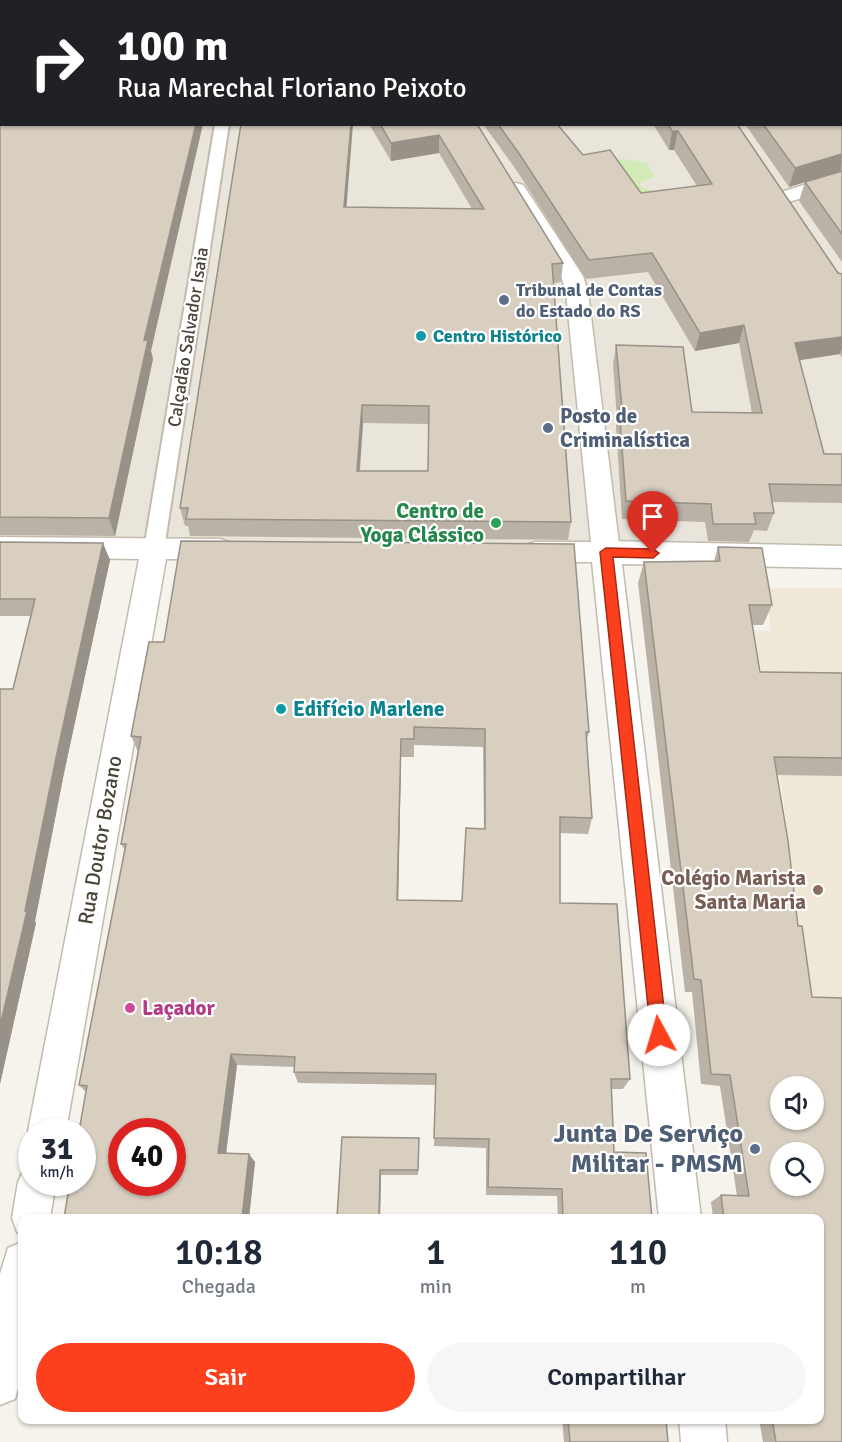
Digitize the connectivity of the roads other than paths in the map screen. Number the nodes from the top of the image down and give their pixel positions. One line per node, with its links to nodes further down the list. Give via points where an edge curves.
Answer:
1 (222, 126): 6 (street, Calçadão Salvador Isaia)
2 (505, 172): 9 (street, via 572,276 577,292)
3 (842, 179): 4 (street)
4 (782, 198)
5 (0, 547): 6 (street)
6 (154, 549): 7 (street); 11 (street, Rua Doutor Bozano)
7 (245, 549)
8 (508, 551): 9 (street)
9 (606, 552): 10 (street); 14 (street)
10 (842, 557)
11 (49, 1118)
12 (35, 1196): 13 (street)
13 (32, 1214)
14 (680, 1214)
15 (18, 1284): 16 (street)
16 (0, 1384)
17 (702, 1424): 18 (street)
18 (704, 1442)

